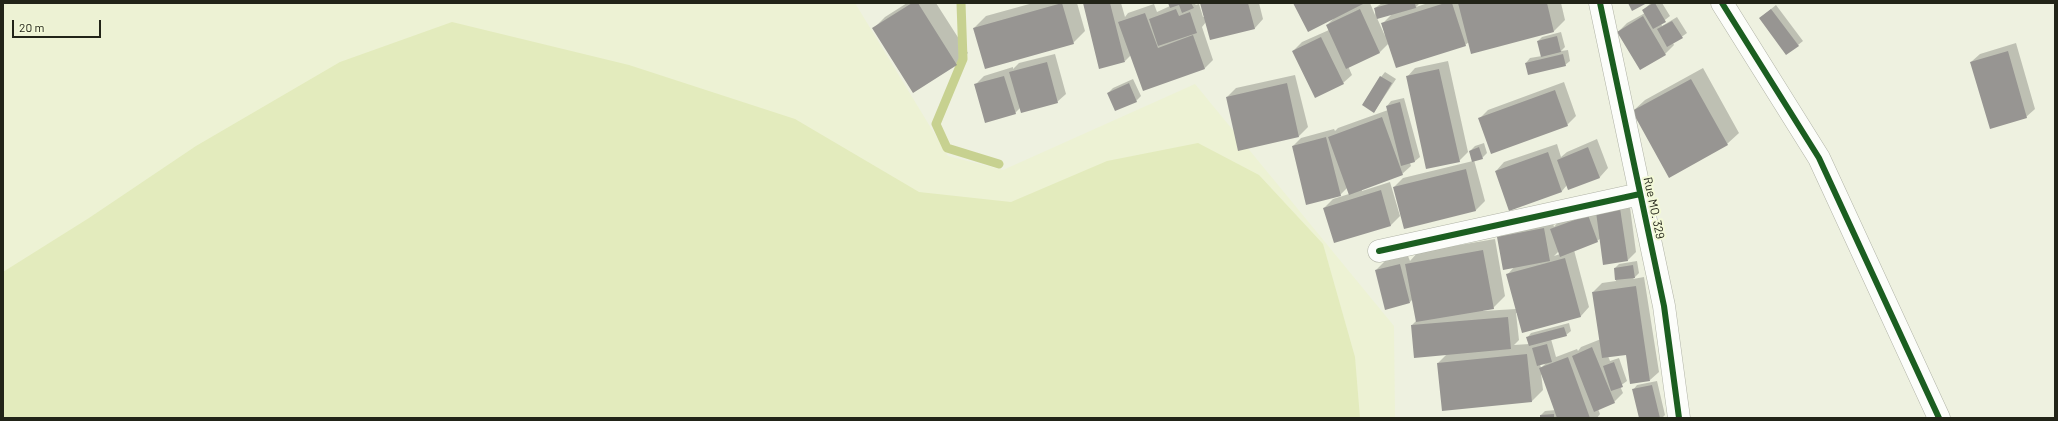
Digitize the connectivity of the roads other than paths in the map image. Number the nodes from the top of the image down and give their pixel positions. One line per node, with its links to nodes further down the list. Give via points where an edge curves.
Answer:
1 (1600, 3): 3 (street, Rue MO. 329)
2 (1722, 3): 6 (street, via 1819,158)
3 (1640, 194): 4 (street); 5 (street, Rue MO. 329, via 1664,306)
4 (1379, 251)
5 (1679, 418)
6 (1939, 418)

